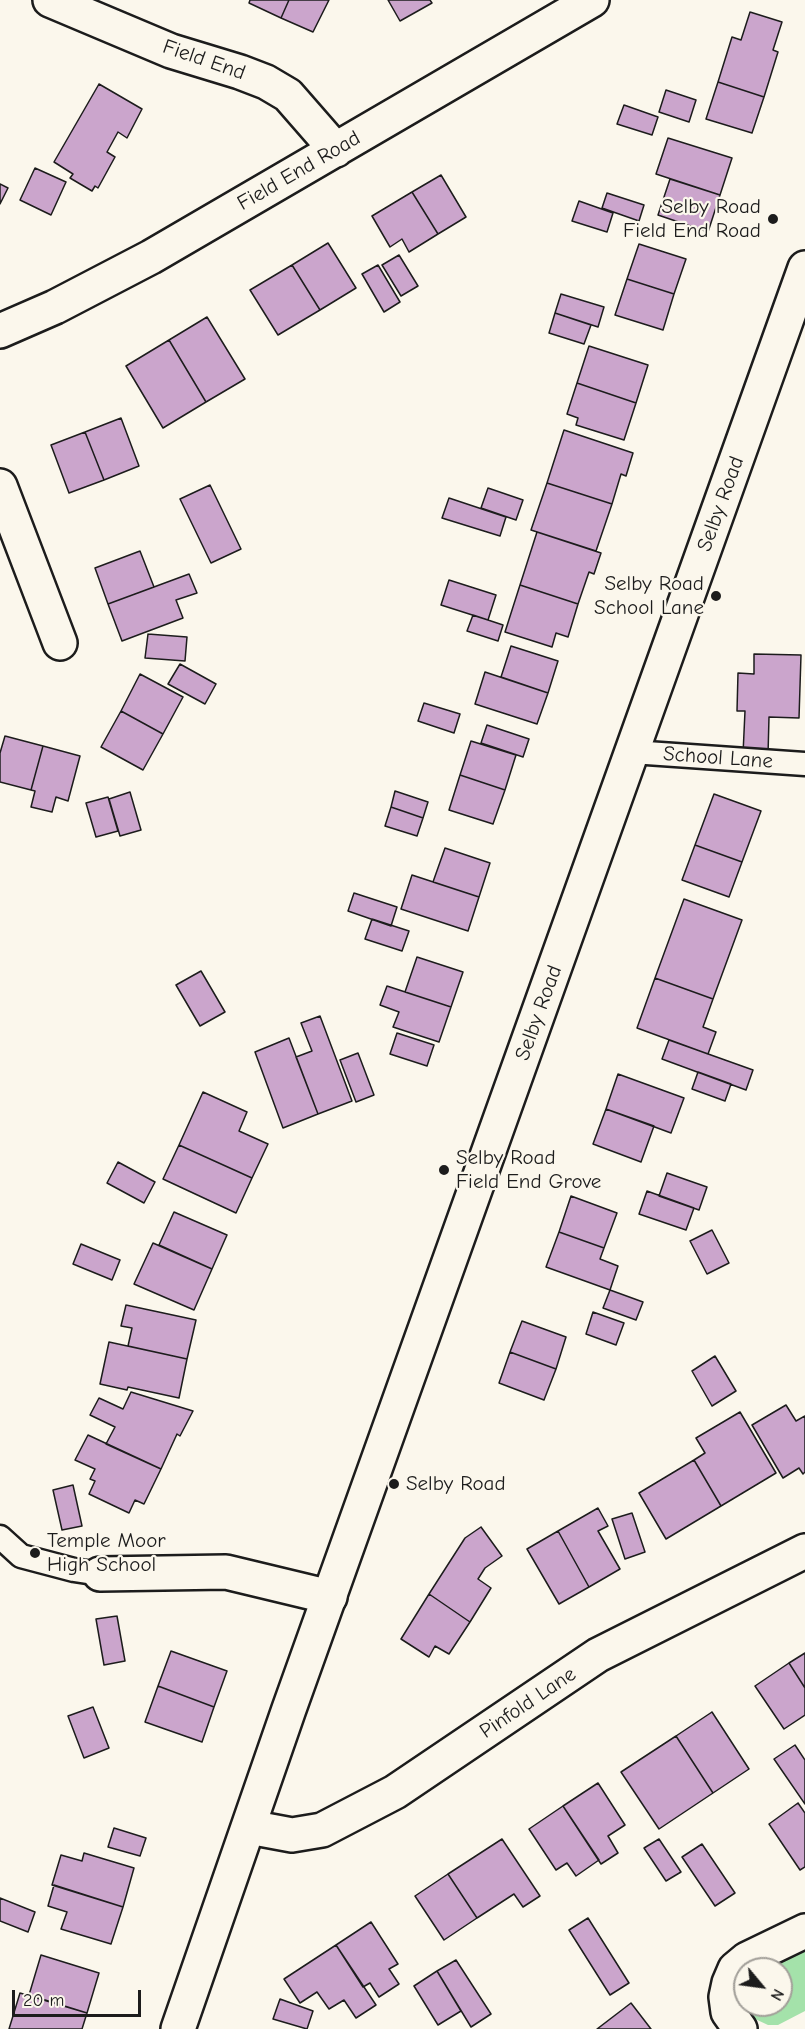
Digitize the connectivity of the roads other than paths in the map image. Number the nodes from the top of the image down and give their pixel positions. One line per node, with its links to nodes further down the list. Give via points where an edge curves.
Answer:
1 (50, 0): 3 (street, Field End, via 171,51 266,82 288,95)
2 (592, 0): 3 (street, Field End Road)
3 (336, 150): 5 (street, Field End Road, via 151,257)
4 (805, 268): 8 (street, Selby Road)
5 (0, 331)
6 (0, 486): 7 (street)
7 (60, 643)
8 (632, 753): 9 (lane, School Lane); 13 (street, Selby Road)
9 (805, 764)
10 (0, 1537): 12 (lane, via 21,1556)
11 (805, 1551): 14 (street, Pinfold Lane, via 598,1655 395,1792 322,1830 292,1835)
12 (100, 1574): 13 (street, via 226,1572)
13 (330, 1597): 14 (street, Selby Road)
14 (249, 1827): 16 (street, Selby Road)
15 (805, 1931): 17 (street, via 747,1959 735,1969 726,1997 728,2012)
16 (178, 2029)
17 (740, 2029)

